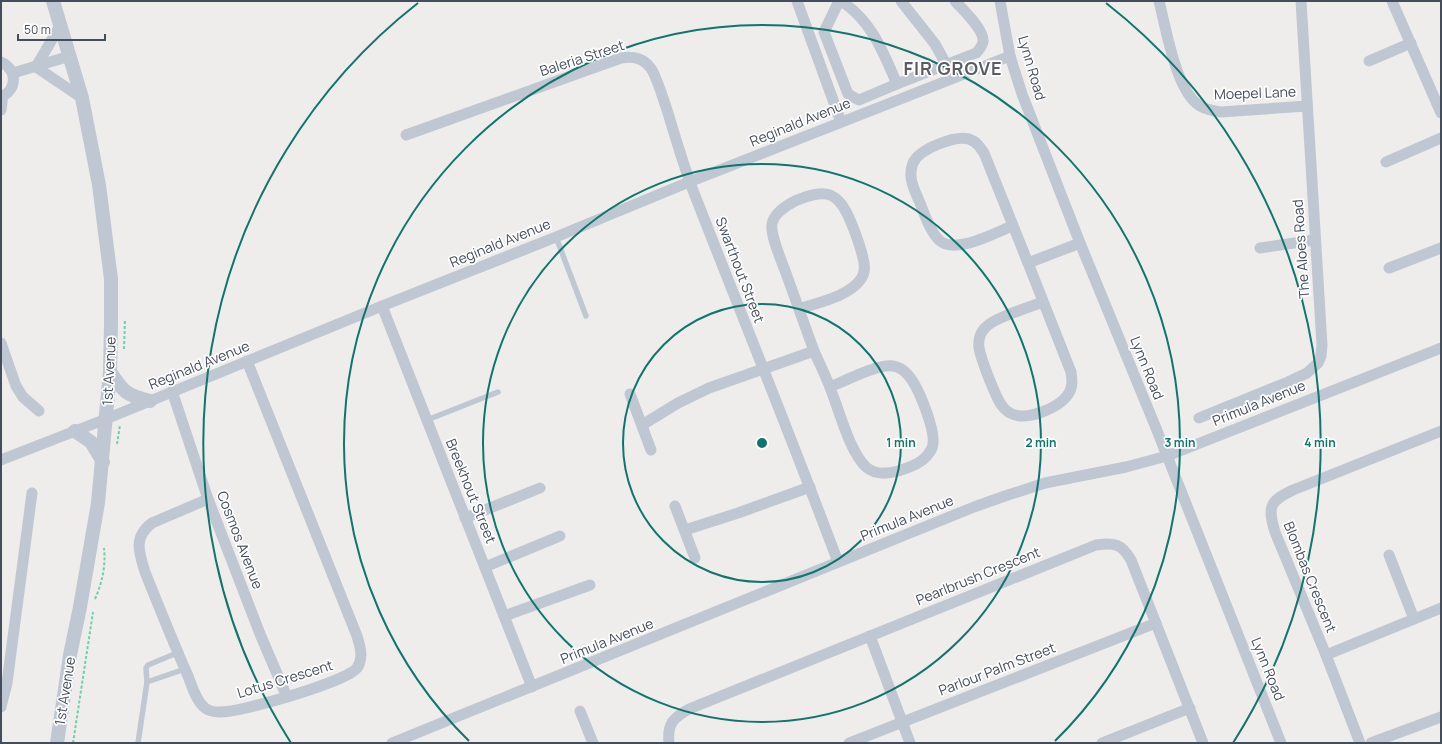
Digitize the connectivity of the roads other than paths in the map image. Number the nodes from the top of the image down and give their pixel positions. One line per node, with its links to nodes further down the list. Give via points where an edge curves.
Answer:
1 (53, 1): 10 (street, 1st Avenue)
2 (797, 1): 25 (street)
3 (840, 1): 19 (street, via 853,9 880,44); 19 (street, via 824,32 848,94 860,100)
4 (901, 1): 16 (street, via 935,44)
5 (955, 1): 16 (street, via 979,28 983,42 976,53)
6 (1000, 1): 13 (street, Lynn Road)
7 (1159, 1): 22 (street, Moepel Lane, via 1178,76 1191,98 1200,106 1221,112)
8 (1301, 1): 22 (street, The Aloes Road)
9 (1392, 1): 11 (street)
10 (61, 24): 12 (street, 1st Avenue); 17 (street)
11 (1411, 43): 14 (street); 24 (street)
12 (70, 56): 17 (street); 21 (street, 1st Avenue)
13 (1010, 56): 25 (street, Reginald Avenue); 33 (street, Lynn Road, via 1022,94)
14 (1369, 60)
15 (1, 62): 18 (street)
16 (946, 64): 19 (street)
17 (36, 67): 18 (street); 21 (street)
18 (13, 73): 20 (street, via 13,85 7,94)
19 (897, 84)
20 (1, 97): 23 (street)
21 (82, 98): 47 (street, 1st Avenue, via 99,185 111,279)
22 (1307, 106): 32 (street, The Aloes Road)
23 (1, 110)
24 (1441, 112)
25 (841, 122): 29 (street, Reginald Avenue)
26 (406, 135): 29 (street, Baleria Street, via 621,58 635,57 647,64 655,77)
27 (1441, 138): 28 (street)
28 (1386, 162)
29 (690, 182): 31 (street, Reginald Avenue); 46 (street, Swarthout Street)
30 (1012, 226): 30 (street, via 965,244 949,244 939,240 930,227 912,182 911,168 914,160 925,150 953,139 974,141 984,153); 36 (street)
31 (556, 237): 39 (street, Reginald Avenue); 41 (lane)
32 (1315, 240): 34 (street); 54 (street, The Aloes Road, via 1322,345 1318,363 1307,373 1288,382)
33 (1080, 243): 36 (street); 61 (street, Lynn Road)
34 (1260, 248)
35 (1441, 248): 37 (street)
36 (1028, 263): 38 (street)
37 (1389, 268)
38 (1043, 302): 38 (street, via 1072,372 1073,382 1069,394 1056,404 1044,411 1021,417 1009,413 1001,406 984,366 979,347 980,338 990,323)
39 (382, 306): 45 (street, Reginald Avenue); 56 (street, Breekhout Street)
40 (799, 308): 40 (street, via 778,252 772,225 776,214 785,207 814,195 829,195 843,206 851,223 864,259 864,272 862,278 849,290 830,299); 44 (street)
41 (586, 316)
42 (1, 343): 53 (street, via 16,386 23,397)
43 (1441, 348): 61 (street, Primula Avenue)
44 (814, 351): 46 (street); 48 (street)
45 (247, 361): 49 (street, Reginald Avenue); 88 (street, Lotus Crescent, via 361,647 359,663 350,673)
46 (763, 369): 57 (street, via 693,395); 64 (street, Swarthout Street)
47 (110, 371): 52 (street, via 124,391 134,397); 55 (street, 1st Avenue)
48 (830, 387): 48 (street, via 853,448 860,460 873,472 892,472 916,464 929,454 934,439 932,431 921,397 905,371 898,367 885,366)
49 (172, 391): 52 (street, Reginald Avenue); 67 (street, Cosmos Avenue)
50 (498, 392): 56 (lane)
51 (630, 394): 57 (street)
52 (150, 401): 55 (street, Reginald Avenue)
53 (39, 411)
54 (1199, 418)
55 (106, 419): 59 (street, Reginald Avenue); 63 (street, 1st Avenue)
56 (427, 420): 69 (street, Breekhout Street)
57 (642, 425): 60 (street)
58 (1441, 430): 83 (street, Blombas Crescent, via 1279,496 1273,503 1271,518 1275,532)
59 (74, 431): 62 (street, Reginald Avenue); 63 (street, via 91,442)
60 (651, 450)
61 (1167, 456): 74 (street, Primula Avenue, via 1045,483 1005,496); 103 (street, Lynn Road)
62 (1, 460)
63 (103, 462): 94 (street, 1st Avenue)
64 (810, 487): 70 (street); 74 (street, Swarthout Street)
65 (540, 488): 69 (street)
66 (32, 493): 86 (street)
67 (208, 500): 82 (street, Lotus Crescent, via 152,524 144,529 139,541 145,572); 88 (street, Cosmos Avenue)
68 (675, 506): 70 (street)
69 (465, 518): 75 (street, Breekhout Street)
70 (685, 530): 73 (street)
71 (560, 536): 75 (street)
72 (1389, 555): 79 (street)
73 (695, 558)
74 (838, 562): 87 (street, Primula Avenue)
75 (485, 567): 78 (street, Breekhout Street)
76 (590, 585): 78 (street)
77 (1441, 608): 79 (street)
78 (504, 616): 87 (street, Breekhout Street)
79 (1414, 619): 83 (street)
80 (1156, 623): 81 (street, Pearlbrush Crescent, via 1128,554 1118,545 1106,543); 90 (street, Pearlbrush Crescent); 93 (street, Parlour Palm Street)
81 (870, 636): 93 (street); 98 (street, Pearlbrush Crescent, via 689,709 680,714 668,729)
82 (178, 653): 84 (street, Lotus Crescent); 85 (lane, via 148,665)
83 (1326, 655): 104 (street, Blombas Crescent)
84 (185, 669): 85 (lane); 88 (street, Lotus Crescent, via 199,700 211,711 232,711)
85 (147, 682): 95 (lane)
86 (4, 683): 89 (street)
87 (532, 687): 96 (street, Primula Avenue)
88 (287, 697)
89 (1, 707)
90 (1190, 708): 101 (street); 102 (street, Pearlbrush Crescent)
91 (580, 711): 97 (street)
92 (1441, 717): 105 (street)
93 (902, 722): 99 (street, Parlour Palm Street); 100 (street)
94 (57, 743)
95 (138, 743)
96 (392, 743)
97 (593, 743)
98 (670, 743)
99 (849, 743)
100 (910, 743)
101 (1102, 743)
102 (1203, 743)
103 (1281, 743)
104 (1360, 743)
105 (1371, 743)

